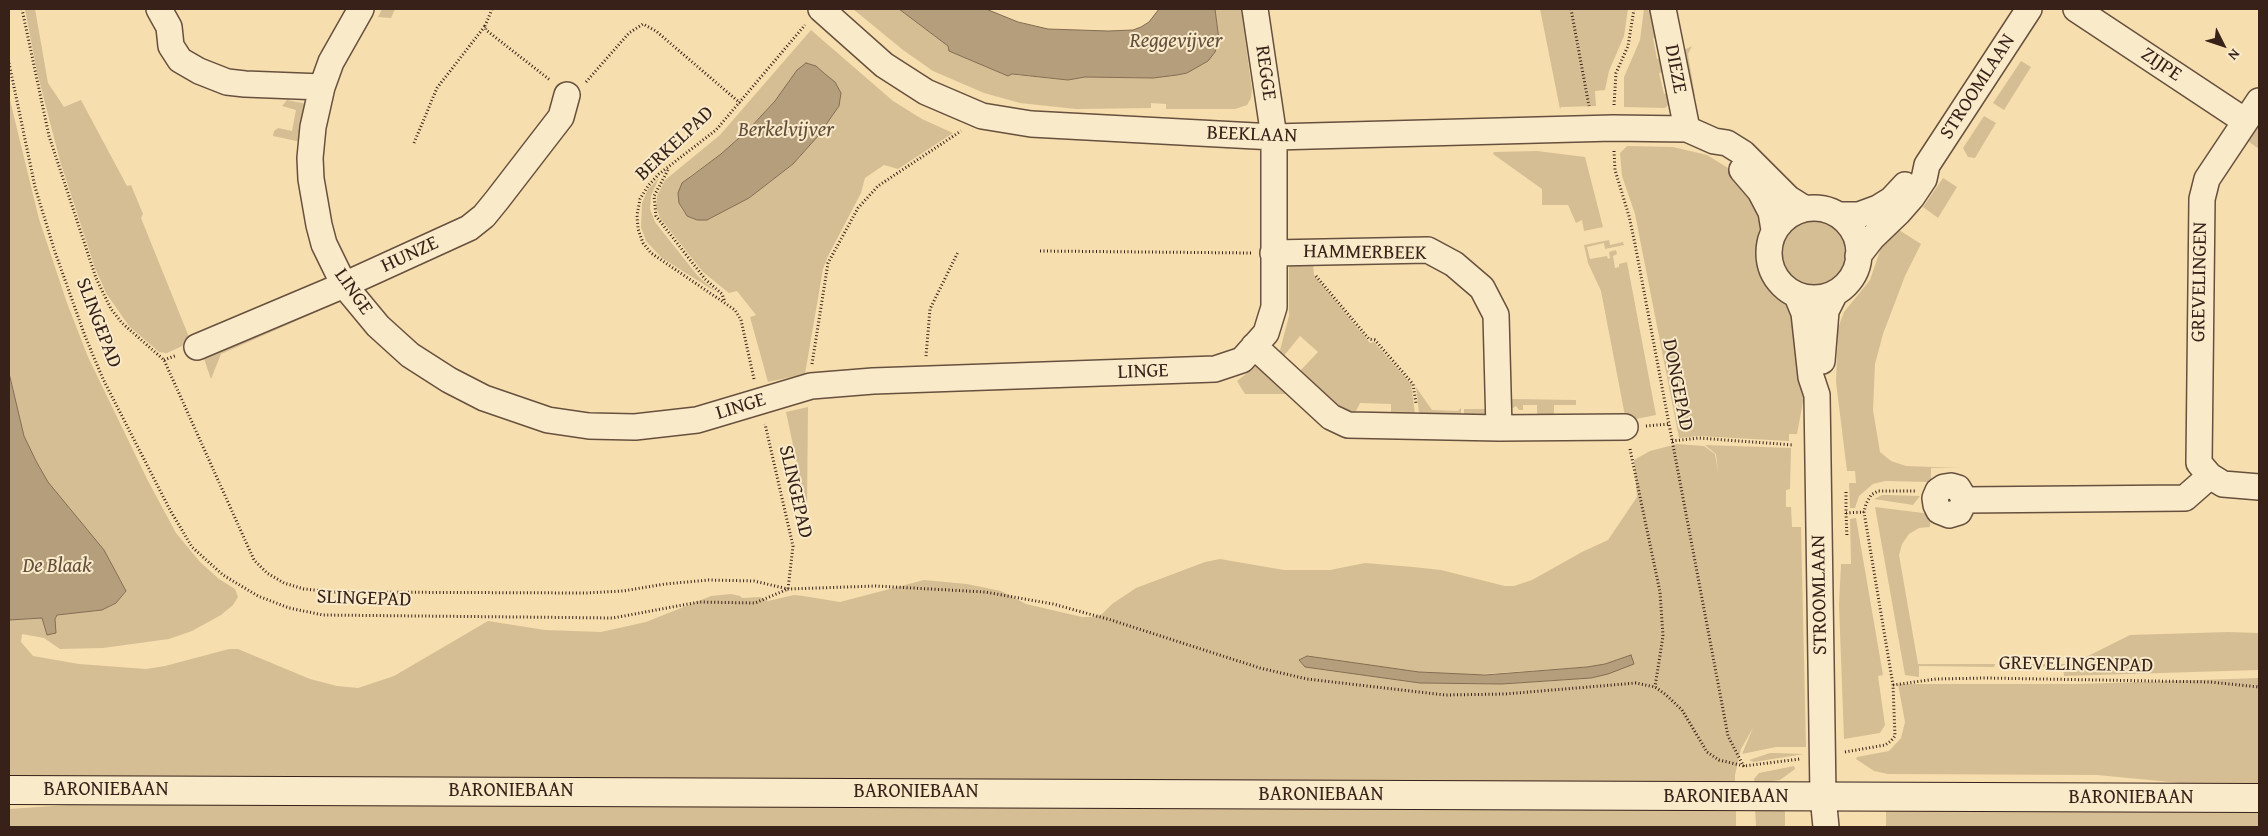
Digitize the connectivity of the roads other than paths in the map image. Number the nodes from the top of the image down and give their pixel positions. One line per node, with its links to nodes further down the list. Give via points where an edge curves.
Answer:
1 (159, 9): 8 (street, via 169,27 175,53 180,60 200,71 227,82)
2 (361, 9): 8 (street, LINGE, via 331,62)
3 (1255, 9): 13 (street, REGGE)
4 (1662, 9): 12 (street, DIEZE)
5 (2029, 9): 15 (street, STROOMLAAN)
6 (2076, 9): 11 (street, ZIJPE)
7 (814, 15): 13 (street, BEEKLAAN, via 926,92 982,116 1030,124)
8 (322, 87): 21 (street, LINGE, via 313,127 311,179 324,244)
9 (567, 95): 21 (street, HUNZE, via 561,117 484,216 469,228)
10 (2259, 101): 11 (street, GREVELINGEN)
11 (2245, 121): 29 (street, GREVELINGEN, via 2207,180 2202,198 2199,463)
12 (1687, 129): 13 (street, BEEKLAAN, via 1603,128); 14 (street, BEEKLAAN)
13 (1274, 137): 19 (street, LINGE)
14 (1714, 141): 16 (street, BEEKLAAN, via 1727,143 1743,153 1788,198); 18 (street, BEEKLAAN, via 1722,154 1741,168 1760,191 1771,212)
15 (1927, 164): 17 (street, STROOMLAAN, via 1916,170 1897,194 1878,208 1859,215); 20 (street, STROOMLAAN, via 1924,179 1912,197)
16 (1804, 208): 17 (street, via 1822,208); 18 (street, via 1787,216)
17 (1840, 215): 20 (street, via 1852,228 1859,246)
18 (1774, 230): 23 (street, via 1768,249 1770,268 1781,285)
19 (1273, 253): 24 (street, LINGE, via 1274,307 1266,333); 28 (street, HAMMERBEEK, via 1428,250 1454,264 1482,288 1496,315)
20 (1858, 256): 22 (street, via 1858,265 1849,281)
21 (344, 285): 24 (street, LINGE, via 378,326 410,355 462,387 525,414 589,426 635,428 697,420 811,386 1215,369 1242,360); 25 (street, HUNZE)
22 (1835, 293): 23 (street, via 1817,298); 26 (street, STROOMLAAN, via 1826,311 1822,376)
23 (1797, 296): 26 (street, STROOMLAAN, via 1804,313 1811,377)
24 (1254, 346): 28 (street, via 1331,417 1348,425)
25 (197, 347)
26 (1817, 395): 33 (street, STROOMLAAN)
27 (1625, 427): 28 (street)
28 (1499, 428)
29 (2210, 476): 30 (street, via 2222,484); 31 (street, via 2185,498 1965,500 1955,515 1944,514 1936,505)
30 (2259, 487)
31 (1938, 491)
32 (10, 789): 33 (main road, BARONIEBAAN)
33 (1823, 796): 34 (main road, BARONIEBAAN); 35 (street)
34 (2259, 798)
35 (1826, 827)

